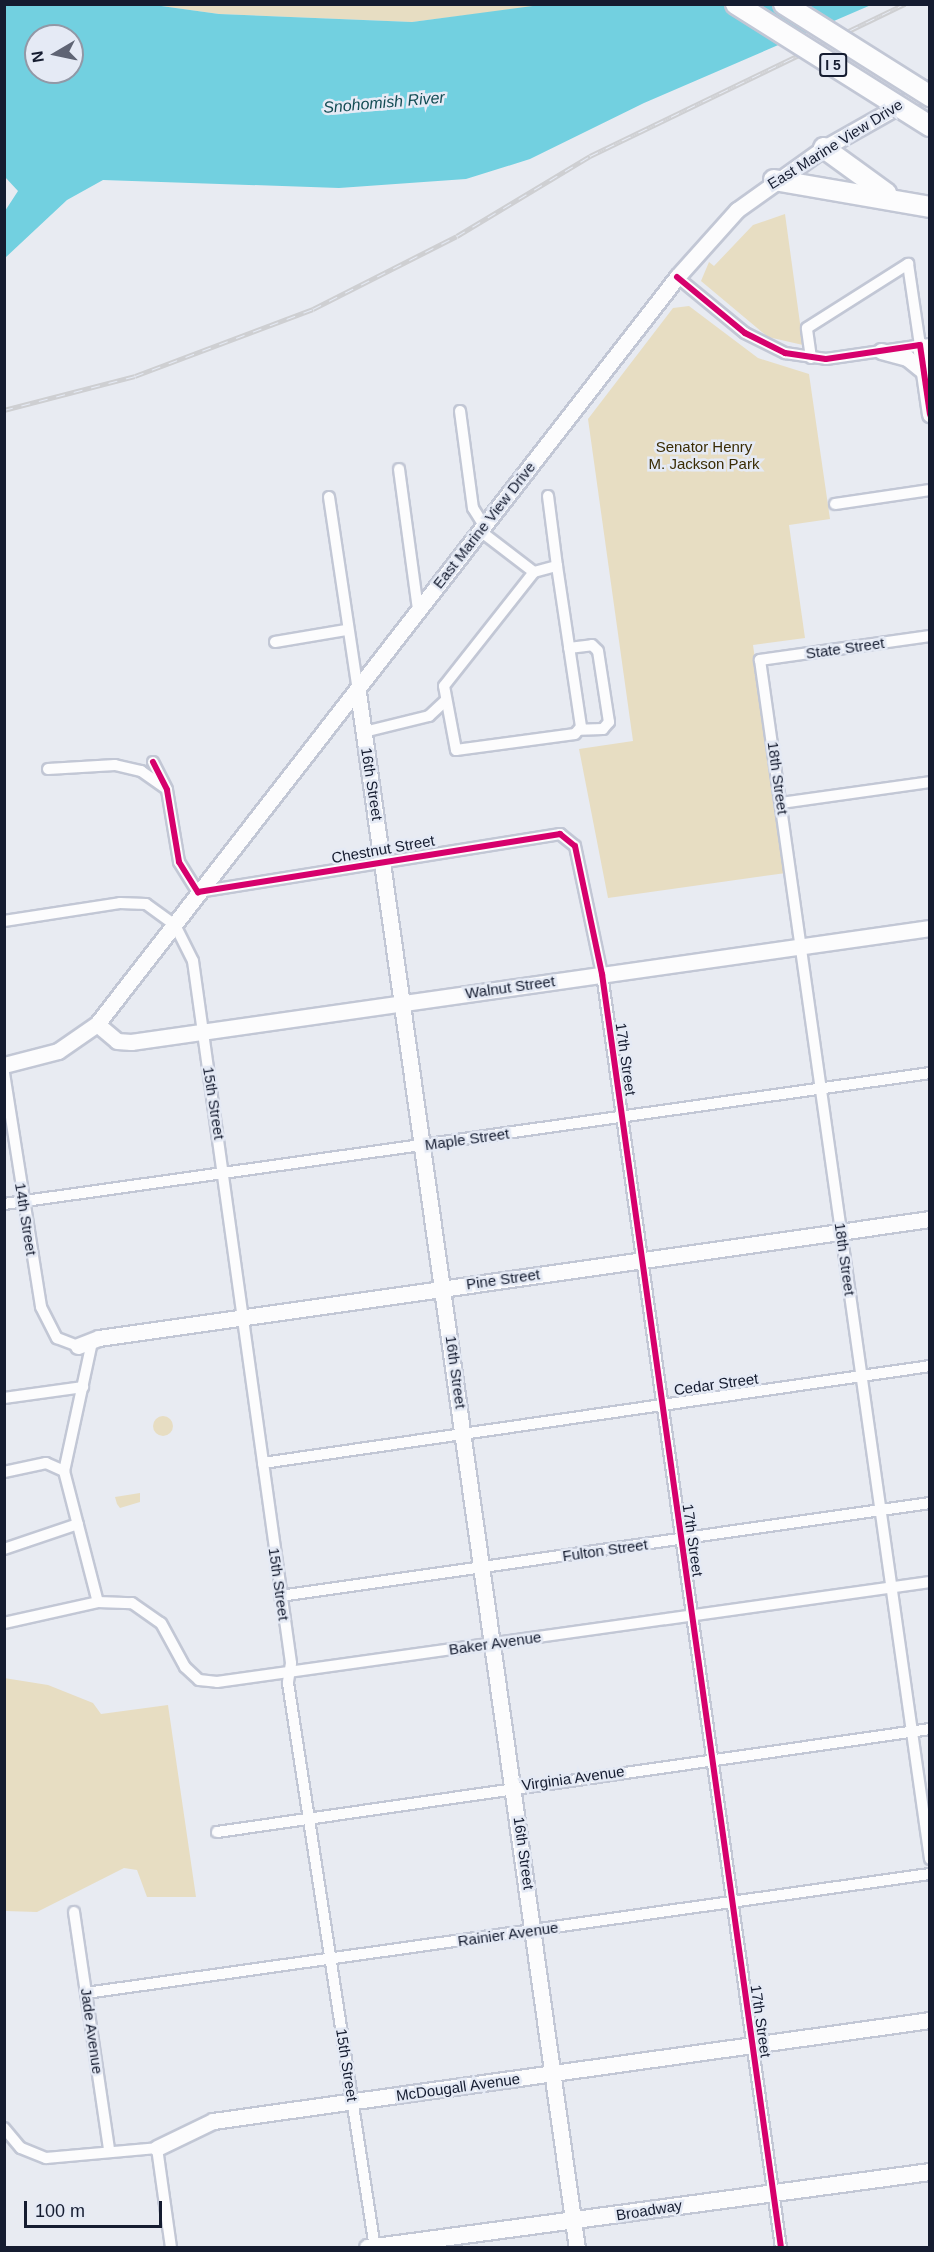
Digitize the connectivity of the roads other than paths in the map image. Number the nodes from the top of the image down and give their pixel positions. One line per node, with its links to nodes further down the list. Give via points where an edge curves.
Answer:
1 (736, 4): 5 (highway, I 5, bridge)
2 (784, 4): 4 (highway, I 5, bridge)
3 (930, 88): 6 (street, East Marine View Drive)
4 (930, 96)
5 (930, 126)
6 (824, 148): 7 (street, East Marine View Drive); 8 (highway, via 868,184)
7 (774, 180): 8 (highway); 10 (street, East Marine View Drive, via 737,210)
8 (905, 202): 9 (highway)
9 (930, 207)
10 (677, 277): 13 (street, via 745,333 785,353); 22 (street, East Marine View Drive)
11 (925, 344): 12 (street); 13 (street, via 908,264 807,328); 14 (street)
12 (881, 351): 13 (street); 14 (street, via 908,358)
13 (811, 358)
14 (923, 371): 16 (street)
15 (460, 411): 22 (street, via 473,508)
16 (930, 414)
17 (399, 469): 25 (street)
18 (930, 490): 21 (street)
19 (548, 496): 23 (street)
20 (329, 497): 26 (street, 16th Street)
21 (834, 504)
22 (481, 527): 24 (street); 25 (street, East Marine View Drive)
23 (557, 566): 24 (street); 29 (street)
24 (534, 572): 32 (street, via 444,686)
25 (418, 610): 31 (street, East Marine View Drive)
26 (346, 630): 28 (street); 31 (street, 16th Street)
27 (930, 636): 30 (street, State Street)
28 (275, 642)
29 (569, 648): 34 (street); 34 (street, via 592,645 598,651 609,722 603,729)
30 (760, 660): 40 (street, 18th Street)
31 (358, 692): 33 (street, East Marine View Drive); 35 (street, 16th Street)
32 (445, 701): 34 (street, via 456,750); 35 (street, via 429,716)
33 (330, 726): 35 (street, via 349,723); 43 (street, East Marine View Drive)
34 (580, 730)
35 (364, 732): 42 (street, 16th Street)
36 (153, 762): 39 (street)
37 (48, 769): 39 (street, via 115,765 141,771)
38 (930, 782): 40 (street)
39 (167, 790): 43 (street, via 179,862)
40 (781, 803): 47 (street, 18th Street)
41 (571, 838): 42 (street, Chestnut Street, via 560,834); 48 (street, 17th Street)
42 (383, 862): 43 (street, Chestnut Street); 49 (street, 16th Street)
43 (198, 892): 45 (street, East Marine View Drive)
44 (4, 921): 45 (street, via 131,902 152,908)
45 (175, 925): 50 (street, East Marine View Drive); 51 (street, 15th Street, via 193,961)
46 (930, 928): 47 (street, Walnut Street)
47 (801, 946): 48 (street, Walnut Street); 56 (street, 18th Street)
48 (602, 974): 49 (street, Walnut Street); 57 (street, 17th Street)
49 (403, 1001): 51 (street, Walnut Street); 58 (street, 16th Street)
50 (97, 1024): 51 (street, Walnut Street, via 117,1041); 52 (street, East Marine View Drive, via 34,1050); 53 (street, East Marine View Drive, via 58,1051)
51 (203, 1031): 59 (street, 15th Street)
52 (4, 1054)
53 (4, 1065)
54 (4, 1073): 60 (street, 14th Street)
55 (930, 1074): 56 (street, Maple Street)
56 (821, 1089): 57 (street, Maple Street); 63 (street, 18th Street)
57 (622, 1118): 58 (street, Maple Street); 64 (street, 17th Street)
58 (423, 1145): 59 (street, Maple Street); 65 (street, 16th Street)
59 (225, 1173): 60 (street, Maple Street); 66 (street, 15th Street)
60 (23, 1202): 61 (street, Maple Street); 67 (street, 14th Street, via 48,1325 57,1338)
61 (4, 1204)
62 (930, 1219): 63 (street, Pine Street)
63 (841, 1231): 64 (street, Pine Street); 69 (street, 18th Street)
64 (642, 1260): 65 (street, Pine Street); 72 (street, 17th Street)
65 (444, 1287): 66 (street, Pine Street); 73 (street, 16th Street)
66 (244, 1317): 67 (street, Pine Street); 74 (street, 15th Street)
67 (85, 1344): 70 (street)
68 (930, 1366): 69 (street, Cedar Street)
69 (861, 1375): 72 (street, Cedar Street); 78 (street, 18th Street)
70 (83, 1387): 71 (street); 75 (street)
71 (4, 1398)
72 (662, 1403): 73 (street, Cedar Street); 80 (street, 17th Street)
73 (464, 1431): 74 (street, Cedar Street); 82 (street, 16th Street)
74 (263, 1463): 85 (street, 15th Street)
75 (64, 1471): 76 (street, via 46,1463); 79 (street)
76 (4, 1473)
77 (930, 1503): 78 (street, Fulton Street)
78 (880, 1510): 80 (street, Fulton Street); 84 (street, 18th Street)
79 (78, 1524): 81 (street); 86 (street)
80 (681, 1539): 82 (street, Fulton Street); 87 (street, 17th Street)
81 (4, 1549)
82 (483, 1567): 85 (street, Fulton Street); 89 (street, 16th Street)
83 (930, 1582): 84 (street, Baker Avenue)
84 (891, 1588): 87 (street, Baker Avenue); 92 (street, 18th Street)
85 (280, 1596): 90 (street, 15th Street)
86 (98, 1602): 88 (street); 90 (street, Baker Avenue, via 121,1600 148,1611 199,1680)
87 (692, 1616): 89 (street, Baker Avenue); 93 (street, 17th Street)
88 (4, 1623)
89 (494, 1644): 90 (street, Baker Avenue); 94 (street, 16th Street)
90 (289, 1673): 95 (street, 15th Street)
91 (930, 1729): 92 (street, Virginia Avenue)
92 (911, 1731): 93 (street, Virginia Avenue); 97 (street, 18th Street)
93 (712, 1759): 94 (street, Virginia Avenue); 99 (street, 17th Street)
94 (514, 1787): 95 (street, Virginia Avenue); 101 (street, 16th Street)
95 (307, 1816): 96 (street, Virginia Avenue); 102 (street, 15th Street)
96 (217, 1832)
97 (930, 1859)
98 (930, 1874): 99 (street, Rainier Avenue)
99 (732, 1902): 101 (street, Rainier Avenue); 105 (street, 17th Street)
100 (74, 1912): 103 (street, Jade Avenue)
101 (534, 1930): 102 (street, Rainier Avenue); 106 (street, 16th Street)
102 (330, 1959): 103 (street, Rainier Avenue); 107 (street, 15th Street)
103 (86, 1993): 110 (street, Jade Avenue)
104 (930, 2020): 105 (street, McDougall Avenue)
105 (752, 2046): 106 (street, McDougall Avenue); 112 (street, 17th Street)
106 (554, 2074): 107 (street, McDougall Avenue); 113 (street, 16th Street)
107 (353, 2101): 109 (street, McDougall Avenue, via 213,2121); 115 (street, 15th Street)
108 (4, 2128): 110 (street, McDougall Avenue, via 35,2156)
109 (157, 2148): 110 (street, McDougall Avenue); 114 (street)
110 (109, 2150)
111 (930, 2172): 112 (main road, Broadway)
112 (773, 2193): 113 (main road, Broadway); 117 (street, 17th Street)
113 (573, 2222): 115 (main road, Broadway); 116 (street, 16th Street)
114 (171, 2247)
115 (372, 2247)
116 (577, 2247)
117 (781, 2247)

